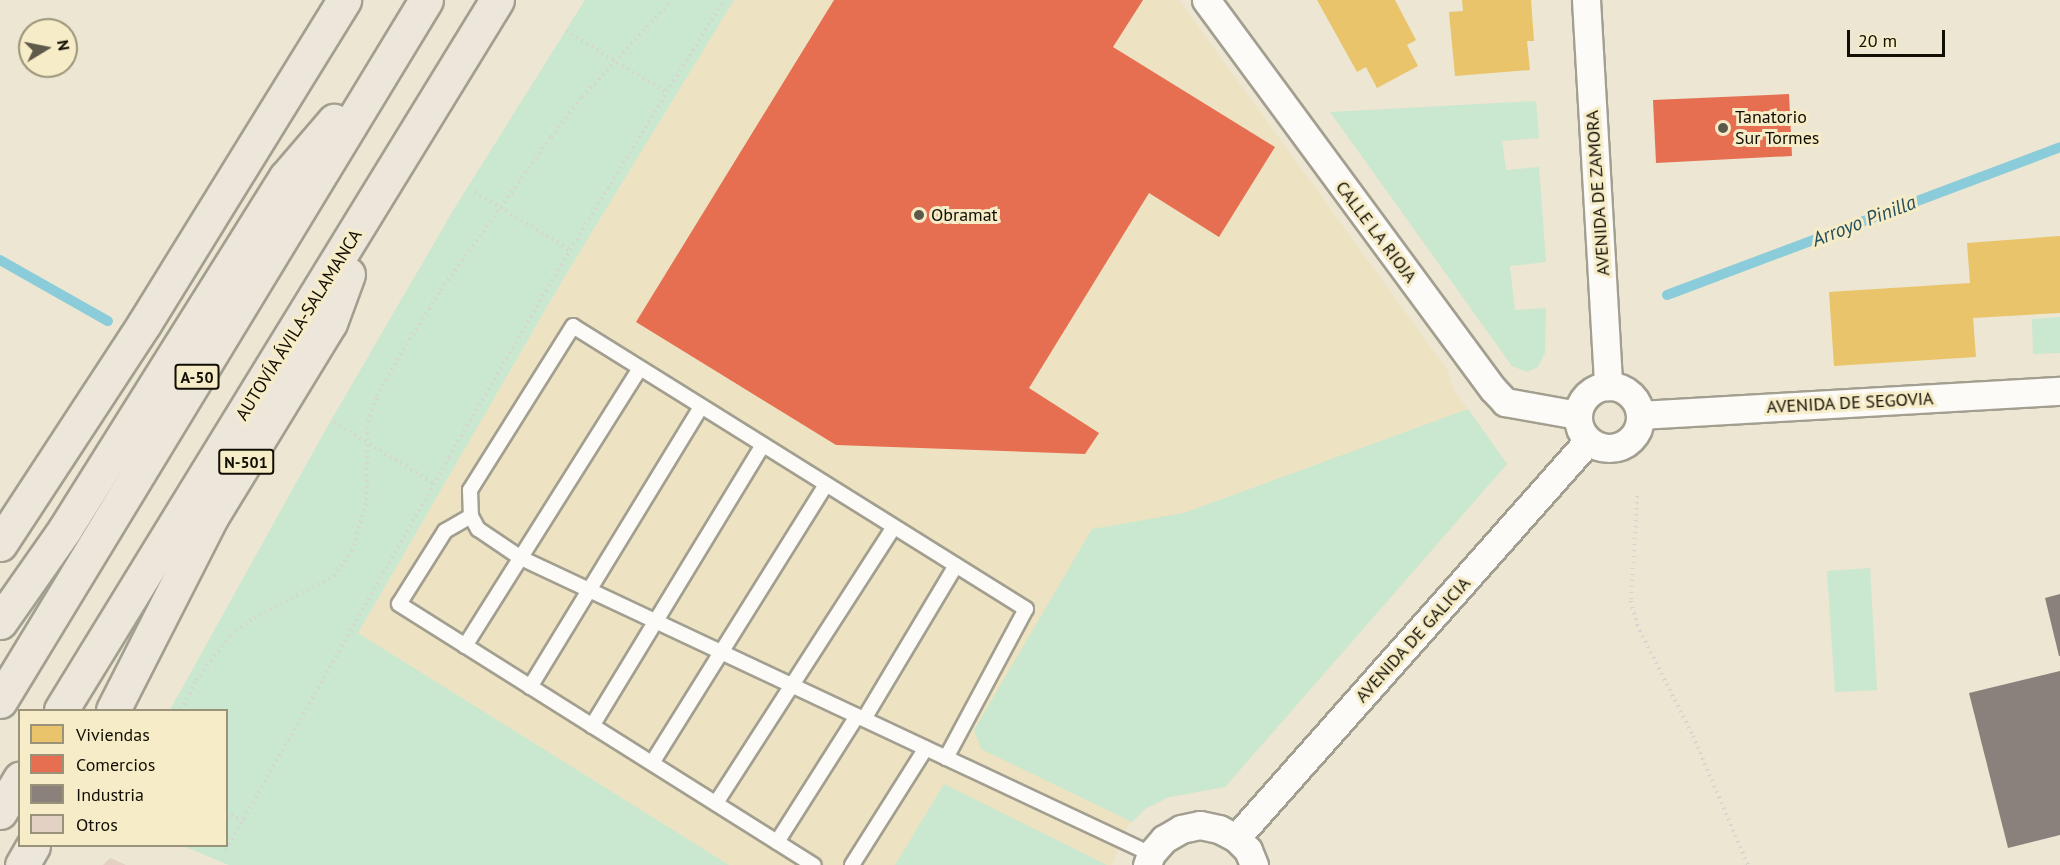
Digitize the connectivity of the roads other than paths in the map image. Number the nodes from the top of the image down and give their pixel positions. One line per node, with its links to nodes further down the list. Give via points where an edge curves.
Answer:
1 (344, 0): 19 (highway, via 144,324)
2 (426, 0): 6 (highway, A-50)
3 (497, 0): 7 (highway, AUTOVÍA ÁVILA-SALAMANCA)
4 (1206, 0): 12 (street, CALLE LA RIOJA, via 1493,389 1505,402)
5 (1586, 0): 9 (street, AVENIDA DE ZAMORA)
6 (394, 52): 23 (highway, via 286,177 65,529); 29 (highway, A-50)
7 (370, 210): 30 (highway, AUTOVÍA ÁVILA-SALAMANCA); 31 (highway, N-501, via 330,323 212,516)
8 (640, 368): 11 (lane); 17 (lane, via 573,327 470,490); 20 (lane)
9 (1608, 386): 12 (street, via 1587,394); 13 (street, via 1624,390 1635,400)
10 (2060, 391): 13 (street, AVENIDA DE SEGOVIA)
11 (701, 407): 15 (lane); 22 (lane)
12 (1577, 415): 14 (street)
13 (1641, 415): 14 (street, via 1636,433 1623,446 1605,449)
14 (1588, 441): 40 (street, AVENIDA DE GALICIA)
15 (763, 445): 16 (lane); 24 (lane)
16 (826, 485): 18 (lane); 26 (lane)
17 (471, 516): 20 (lane, via 478,529); 25 (lane, via 445,531 399,604)
18 (894, 527): 21 (lane); 27 (lane)
19 (0, 544)
20 (521, 558): 22 (lane); 25 (lane)
21 (956, 565): 32 (lane); 35 (lane, via 1026,609)
22 (590, 590): 24 (lane); 28 (lane)
23 (0, 622)
24 (656, 622): 26 (lane); 33 (lane)
25 (465, 646): 28 (lane)
26 (722, 652): 27 (lane); 36 (lane)
27 (791, 685): 32 (lane); 38 (lane)
28 (530, 687): 33 (lane)
29 (0, 701)
30 (62, 709)
31 (114, 709)
32 (860, 717): 34 (lane); 41 (lane)
33 (592, 726): 36 (lane)
34 (926, 748): 35 (lane); 46 (lane)
35 (946, 758): 43 (lane)
36 (652, 763): 38 (lane)
37 (18, 782): 39 (highway)
38 (716, 803): 41 (lane)
39 (0, 812)
40 (1236, 838): 43 (street, via 1200,825 1180,829 1164,839); 47 (street, via 1248,850)
41 (777, 842): 45 (lane)
42 (32, 847): 44 (highway)
43 (1149, 860)
44 (22, 865)
45 (814, 865)
46 (852, 865)
47 (1254, 865)

